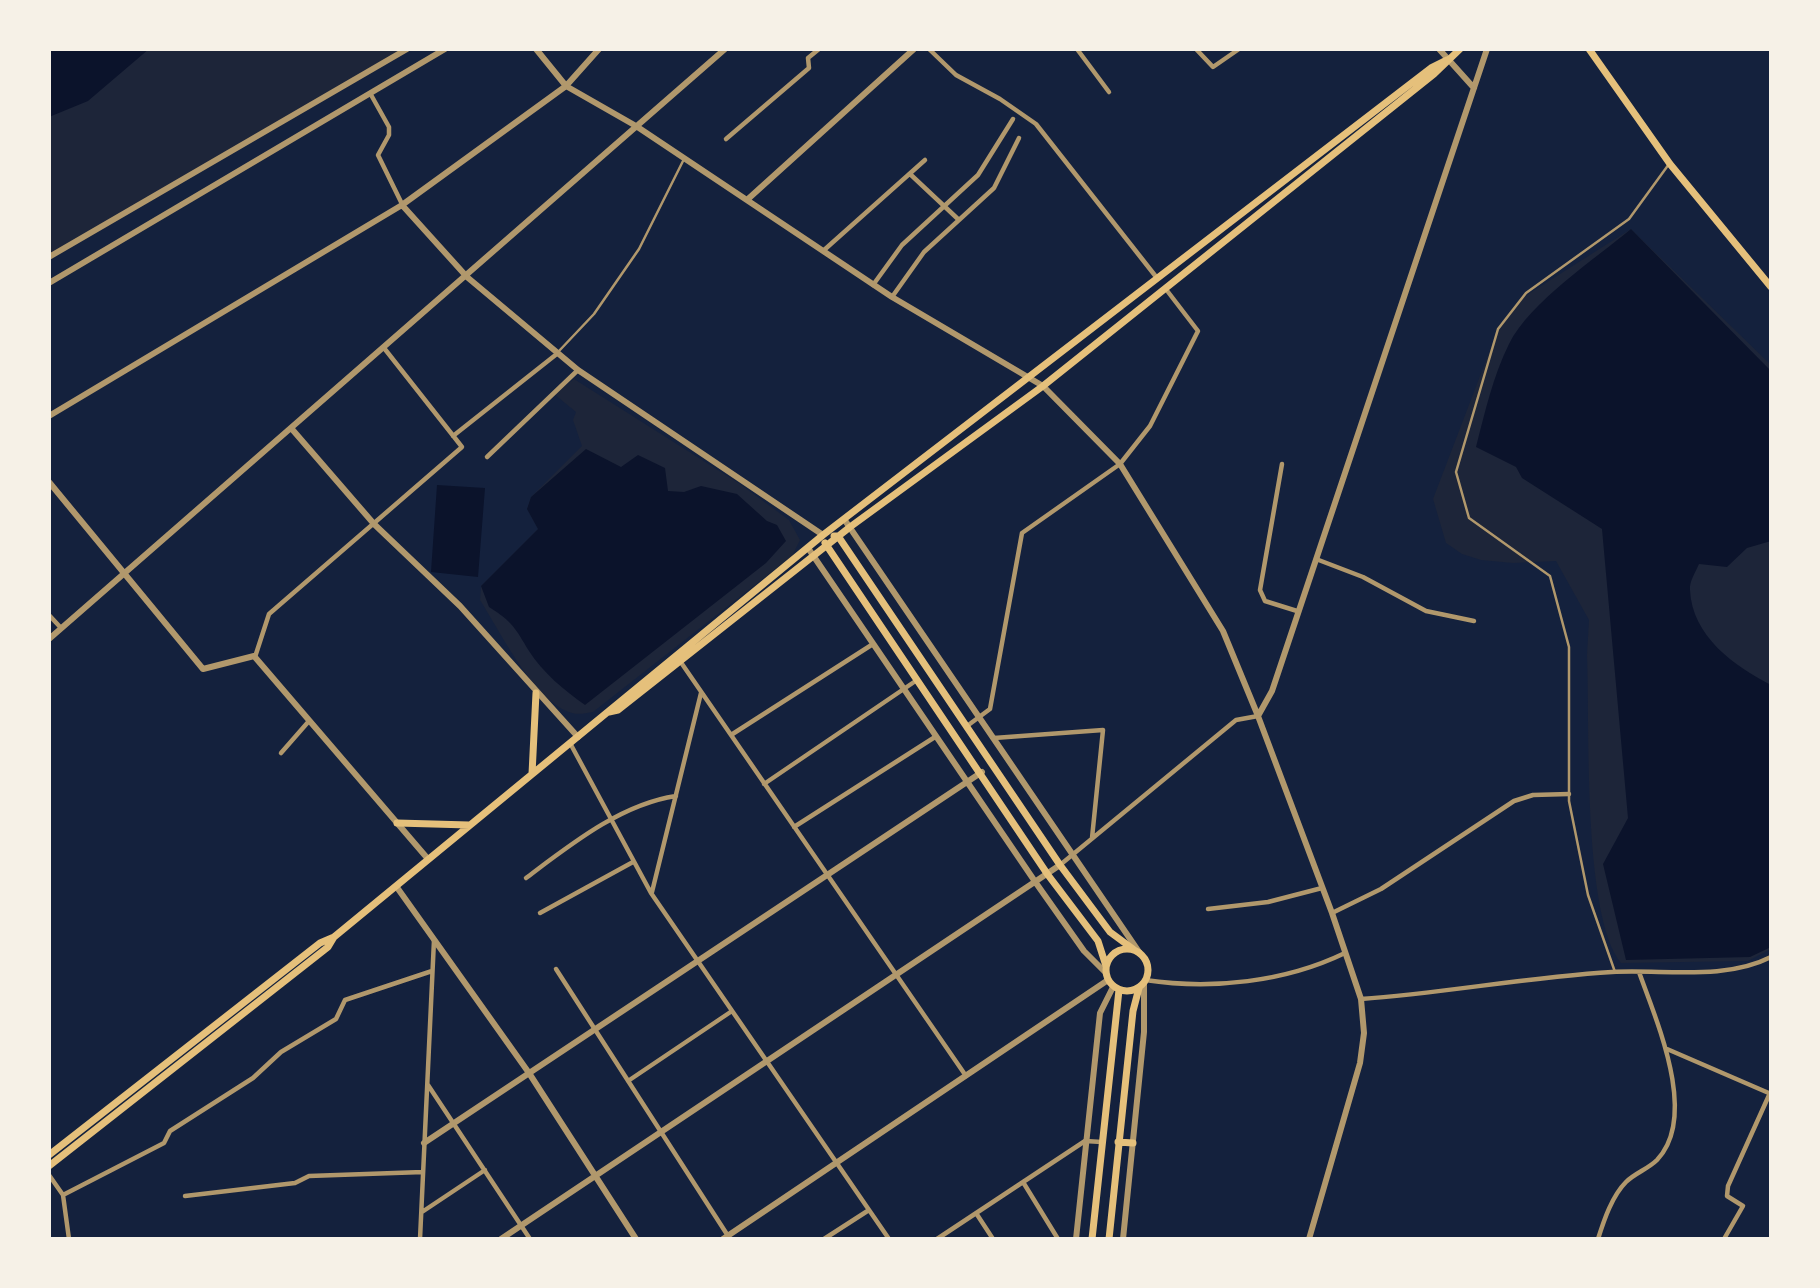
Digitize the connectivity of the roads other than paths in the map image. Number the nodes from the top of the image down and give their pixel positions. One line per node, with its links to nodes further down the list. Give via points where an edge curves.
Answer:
1 (407, 49): 35 (street)
2 (445, 49): 20 (street)
3 (536, 49): 17 (street)
4 (599, 49): 17 (street)
5 (724, 49): 22 (street)
6 (819, 49): 24 (street, via 808,58 809,68)
7 (914, 49): 30 (street)
8 (929, 49): 37 (street, via 956,75 1036,124)
9 (1077, 49): 19 (street)
10 (1196, 49): 11 (street, via 1213,66)
11 (1239, 49)
12 (1439, 49): 16 (street)
13 (1460, 49): 16 (main road)
14 (1487, 49): 18 (street)
15 (1589, 49): 28 (main road)
16 (1447, 60): 18 (street); 25 (main road)
17 (566, 86): 22 (street); 31 (street)
18 (1474, 89): 63 (street)
19 (1109, 92)
20 (370, 93): 31 (street, via 389,127 378,155); 38 (street)
21 (1013, 119): 32 (street, via 978,175)
22 (636, 125): 26 (street); 36 (street)
23 (1019, 138): 33 (street, via 994,188)
24 (726, 139)
25 (1333, 149): 37 (main road); 40 (main road)
26 (684, 159): 30 (street); 44 (lane, via 639,248 594,314)
27 (925, 160): 29 (street)
28 (1670, 163): 41 (main road); 92 (lane, via 1629,219 1526,293 1498,329 1456,472 1469,518 1550,576 1569,647)
29 (910, 174): 32 (street); 34 (street)
30 (748, 200): 34 (street)
31 (402, 205): 36 (street); 48 (street)
32 (944, 206): 33 (street); 39 (street, via 902,245)
33 (959, 220): 42 (street, via 924,252)
34 (823, 251): 39 (street)
35 (49, 257)
36 (467, 277): 43 (street); 44 (street)
37 (1157, 278): 40 (main road); 46 (main road)
38 (49, 283)
39 (873, 285): 42 (street)
40 (1165, 288): 47 (main road); 52 (street, via 1198,331 1150,426)
41 (1771, 288)
42 (892, 297): 46 (street)
43 (384, 348): 49 (street); 50 (street)
44 (558, 353): 45 (street); 50 (street)
45 (578, 370): 51 (street); 58 (street)
46 (1027, 377): 47 (street); 55 (main road)
47 (1042, 386): 52 (street); 57 (main road)
48 (49, 415)
49 (291, 428): 56 (street); 64 (street)
50 (453, 436): 56 (street, via 462,447)
51 (486, 457)
52 (1120, 464): 78 (street, via 1223,631); 79 (street, via 1022,533 990,709)
53 (1282, 464): 65 (street, via 1261,595 1265,601)
54 (49, 482): 64 (street)
55 (844, 519): 57 (street); 58 (main road)
56 (374, 524): 71 (street, via 269,614); 76 (street, via 460,606)
57 (850, 527): 59 (main road); 79 (street)
58 (823, 535): 59 (main road); 60 (main road); 61 (main road)
59 (838, 536): 60 (main road); 81 (main road)
60 (826, 545): 62 (main road); 73 (main road)
61 (808, 548): 62 (street); 77 (main road)
62 (813, 555): 70 (street); 72 (main road)
63 (1315, 559): 65 (street); 67 (street, via 1363,577 1426,611)
64 (124, 573): 68 (street); 71 (street, via 203,669)
65 (1297, 611): 78 (street, via 1272,691)
66 (49, 615): 68 (street)
67 (1474, 621)
68 (61, 628): 69 (street)
69 (49, 639)
70 (873, 644): 74 (street); 82 (street)
71 (255, 657): 80 (street)
72 (680, 662): 75 (street); 77 (main road)
73 (918, 680): 74 (street); 88 (main road)
74 (903, 690): 84 (street); 91 (street)
75 (701, 692): 82 (street); 93 (street)
76 (536, 693): 83 (street); 89 (main road)
77 (610, 712): 83 (main road)
78 (1258, 716): 98 (street, via 1236,720); 108 (street)
79 (978, 718): 81 (street); 85 (street)
80 (309, 720): 87 (street); 95 (street)
81 (966, 727): 102 (main road)
82 (731, 735): 91 (street)
83 (578, 737): 86 (main road)
84 (935, 737): 90 (street); 97 (street)
85 (992, 738): 98 (street, via 1103,730); 99 (street)
86 (570, 743): 89 (main road); 94 (street)
87 (281, 753)
88 (982, 772): 90 (street); 104 (main road)
89 (532, 774): 96 (main road)
90 (967, 782): 103 (street); 106 (street)
91 (764, 783): 97 (street)
92 (1569, 794): 112 (street, via 1533,795 1514,801 1381,889); 121 (lane, via 1588,895)
93 (676, 796): 94 (street, via 651,800); 109 (street)
94 (613, 820): 101 (street); 105 (street)
95 (397, 823): 96 (main road); 100 (street)
96 (469, 825): 100 (main road)
97 (794, 827): 103 (street)
98 (1092, 839): 99 (street)
99 (1073, 855): 102 (street); 115 (street)
100 (428, 859): 107 (main road)
101 (633, 862): 109 (street); 111 (street)
102 (1060, 865): 104 (street); 115 (main road, via 1110,932)
103 (828, 875): 118 (street); 123 (street)
104 (1048, 875): 106 (street); 124 (main road, via 1098,942)
105 (526, 878)
106 (1036, 883): 123 (street); 124 (street)
107 (397, 886): 113 (street); 114 (main road)
108 (1322, 888): 110 (street, via 1268,902); 112 (street)
109 (652, 893): 118 (street)
110 (1208, 909)
111 (540, 913)
112 (1332, 913): 116 (street)
113 (434, 936): 120 (street); 131 (street)
114 (334, 937): 143 (main road, via 320,943); 145 (main road, via 328,947)
115 (1136, 951): 124 (main road, via 1113,954); 125 (main road, via 1147,963)
116 (1346, 953): 125 (street, via 1312,969 1265,979); 126 (street)
117 (1771, 957): 122 (street, via 1731,969)
118 (699, 962): 127 (street); 128 (street)
119 (555, 969): 128 (street)
120 (432, 971): 134 (street); 151 (street, via 345,1000 335,1019 170,1131 164,1143)
121 (1615, 971): 122 (street); 126 (street)
122 (1639, 972): 129 (street)
123 (897, 975): 130 (street); 132 (street)
124 (1110, 979): 125 (main road); 132 (street); 138 (street, via 1100,1013); 139 (main road)
125 (1143, 983): 140 (main road, via 1133,1011); 142 (street, via 1144,1032)
126 (1361, 999): 172 (street, via 1364,1033 1360,1063)
127 (732, 1011): 130 (street); 133 (street)
128 (595, 1030): 131 (street); 133 (street)
129 (1666, 1049): 135 (street); 173 (street, via 1675,1123 1668,1144 1657,1160 1626,1182)
130 (767, 1061): 137 (street); 144 (street)
131 (528, 1073): 136 (street); 149 (street)
132 (967, 1076): 144 (street)
133 (628, 1082): 137 (street)
134 (427, 1083): 136 (street); 141 (street)
135 (1770, 1093): 174 (street, via 1728,1186 1727,1196 1743,1206)
136 (455, 1123): 141 (street); 146 (street)
137 (661, 1132): 149 (street); 157 (street)
138 (1085, 1141): 139 (street); 150 (street); 168 (street)
139 (1102, 1142): 169 (main road)
140 (1118, 1142): 142 (main road); 170 (main road)
141 (424, 1143): 147 (street)
142 (1133, 1143): 171 (street)
143 (49, 1155)
144 (838, 1164): 153 (street); 157 (street)
145 (49, 1166)
146 (485, 1170): 154 (street); 156 (street)
147 (423, 1172): 152 (street, via 309,1176 295,1183); 154 (street)
148 (49, 1175): 151 (street)
149 (596, 1177): 156 (street); 162 (street)
150 (1023, 1182): 155 (street); 167 (street)
151 (63, 1195): 158 (street)
152 (186, 1196)
153 (869, 1210): 163 (street); 164 (street)
154 (421, 1212): 159 (street)
155 (976, 1213): 165 (street); 166 (street)
156 (520, 1225): 160 (street); 161 (street)
157 (727, 1238)
158 (69, 1239)
159 (420, 1239)
160 (500, 1239)
161 (530, 1239)
162 (636, 1239)
163 (824, 1239)
164 (889, 1239)
165 (937, 1239)
166 (993, 1239)
167 (1058, 1239)
168 (1076, 1239)
169 (1092, 1239)
170 (1109, 1239)
171 (1123, 1239)
172 (1309, 1239)
173 (1598, 1239)
174 (1724, 1239)

